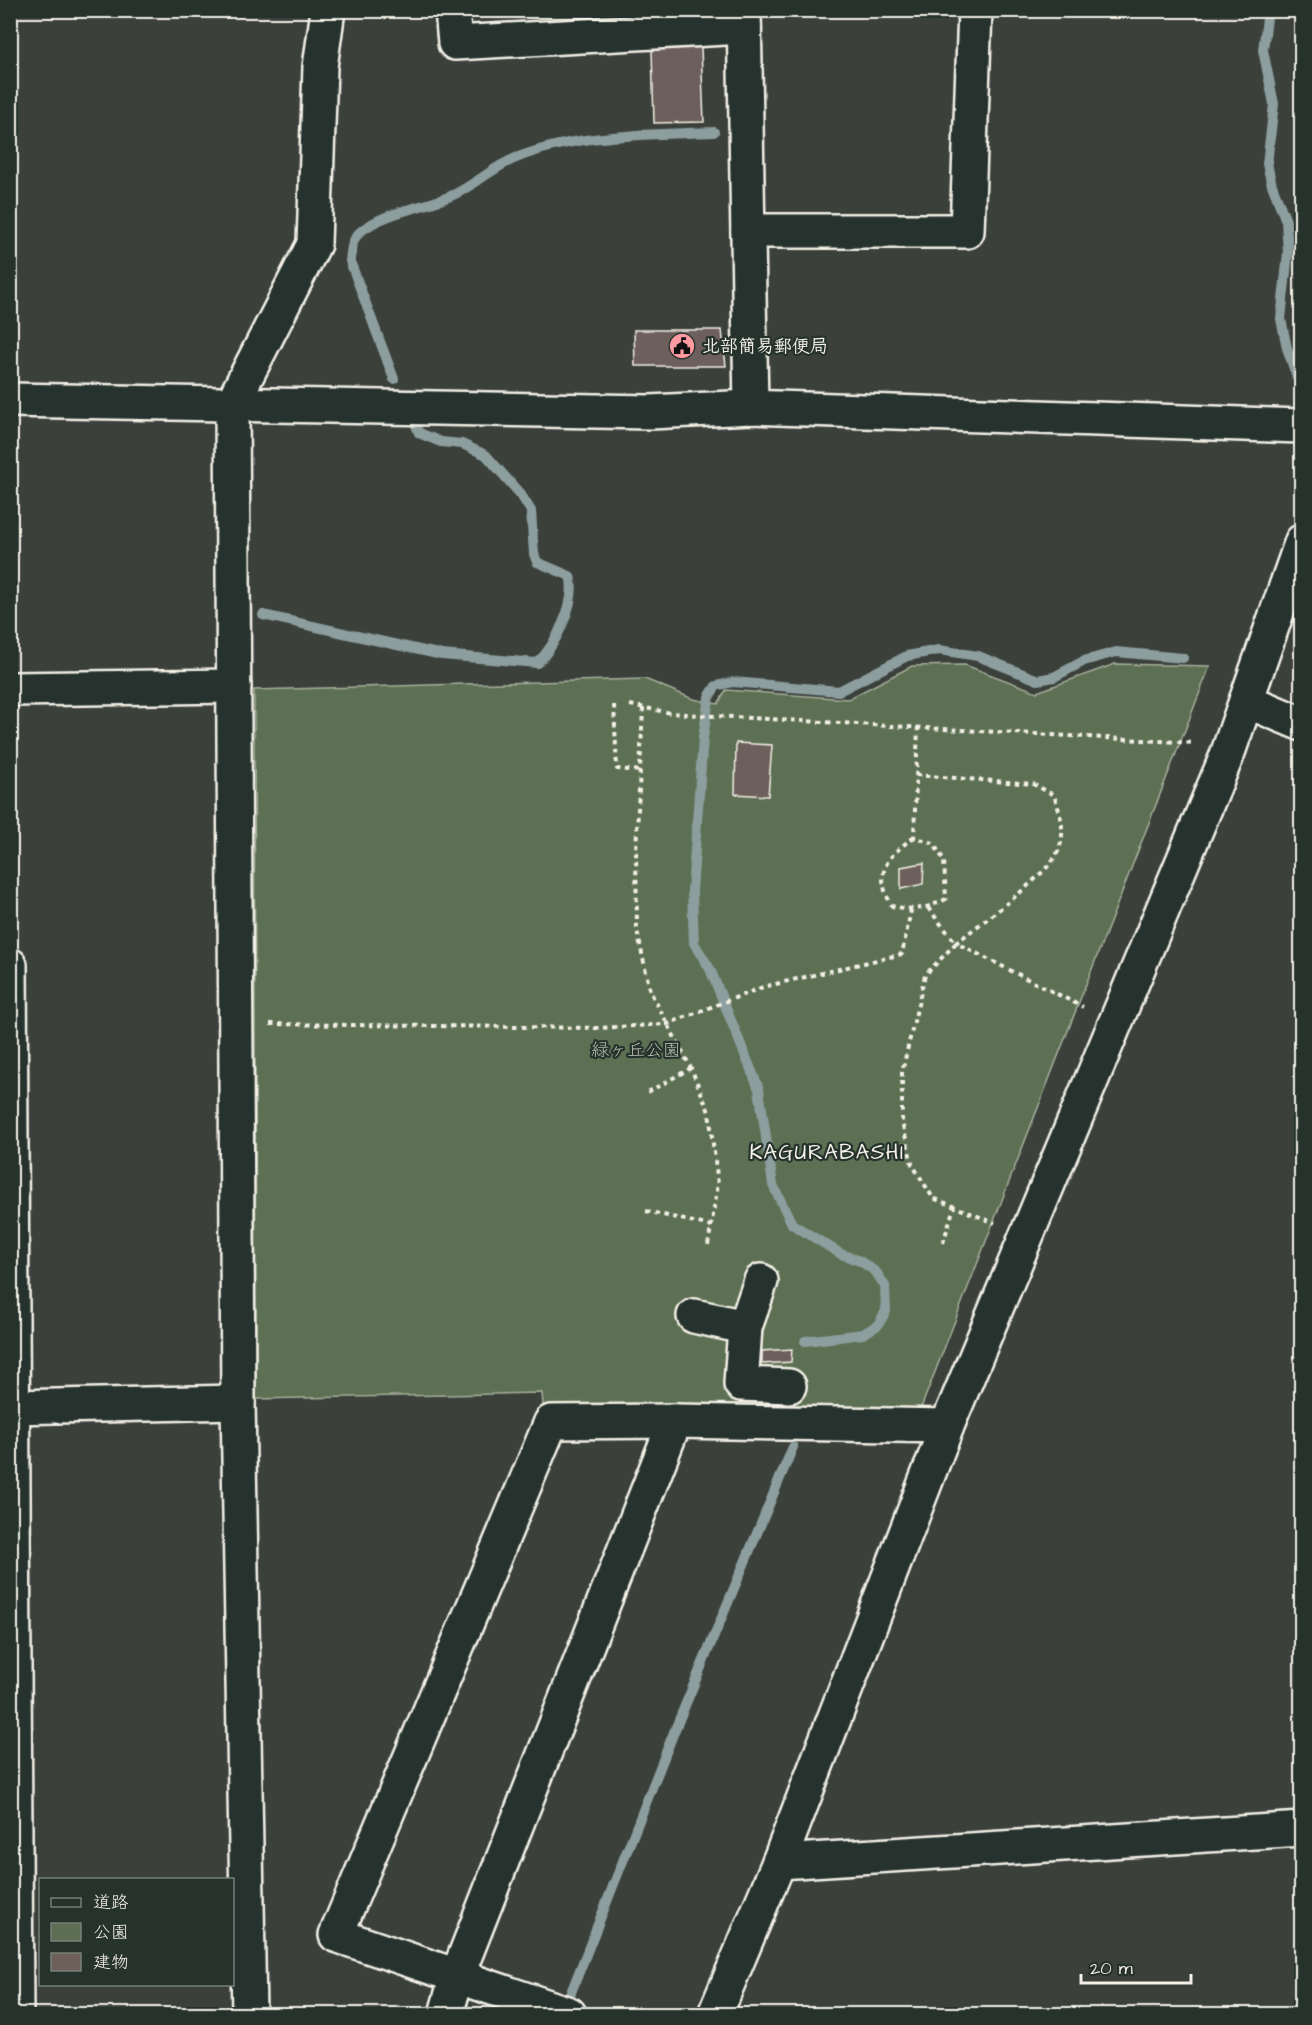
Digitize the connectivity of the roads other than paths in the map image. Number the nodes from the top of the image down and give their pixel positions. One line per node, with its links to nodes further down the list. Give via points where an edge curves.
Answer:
1 (328, 10): 7 (street, via 320,67 314,244)
2 (452, 10): 4 (street, via 455,43)
3 (975, 10): 5 (street, via 967,231)
4 (744, 19): 5 (street)
5 (748, 231): 8 (street)
6 (10, 400): 7 (street)
7 (232, 404): 8 (street, via 650,412); 11 (street)
8 (751, 407): 9 (street)
9 (1302, 426)
10 (1302, 541): 13 (street)
11 (234, 686): 12 (street); 20 (street)
12 (10, 689)
13 (1247, 701): 14 (street); 23 (street)
14 (1302, 724)
15 (10, 965): 21 (street)
16 (761, 1281): 18 (street)
17 (694, 1316): 18 (street)
18 (745, 1327): 19 (street, via 741,1384)
19 (789, 1386)
20 (238, 1402): 21 (street); 28 (street)
21 (12, 1407): 27 (street)
22 (675, 1421): 23 (street); 26 (street); 26 (street, via 551,1422 336,1935)
23 (947, 1426): 25 (street)
24 (1302, 1829): 25 (street)
25 (779, 1862): 31 (street)
26 (457, 1976): 29 (street); 30 (street)
27 (16, 2014)
28 (249, 2014)
29 (446, 2014)
30 (569, 2014)
31 (715, 2014)

